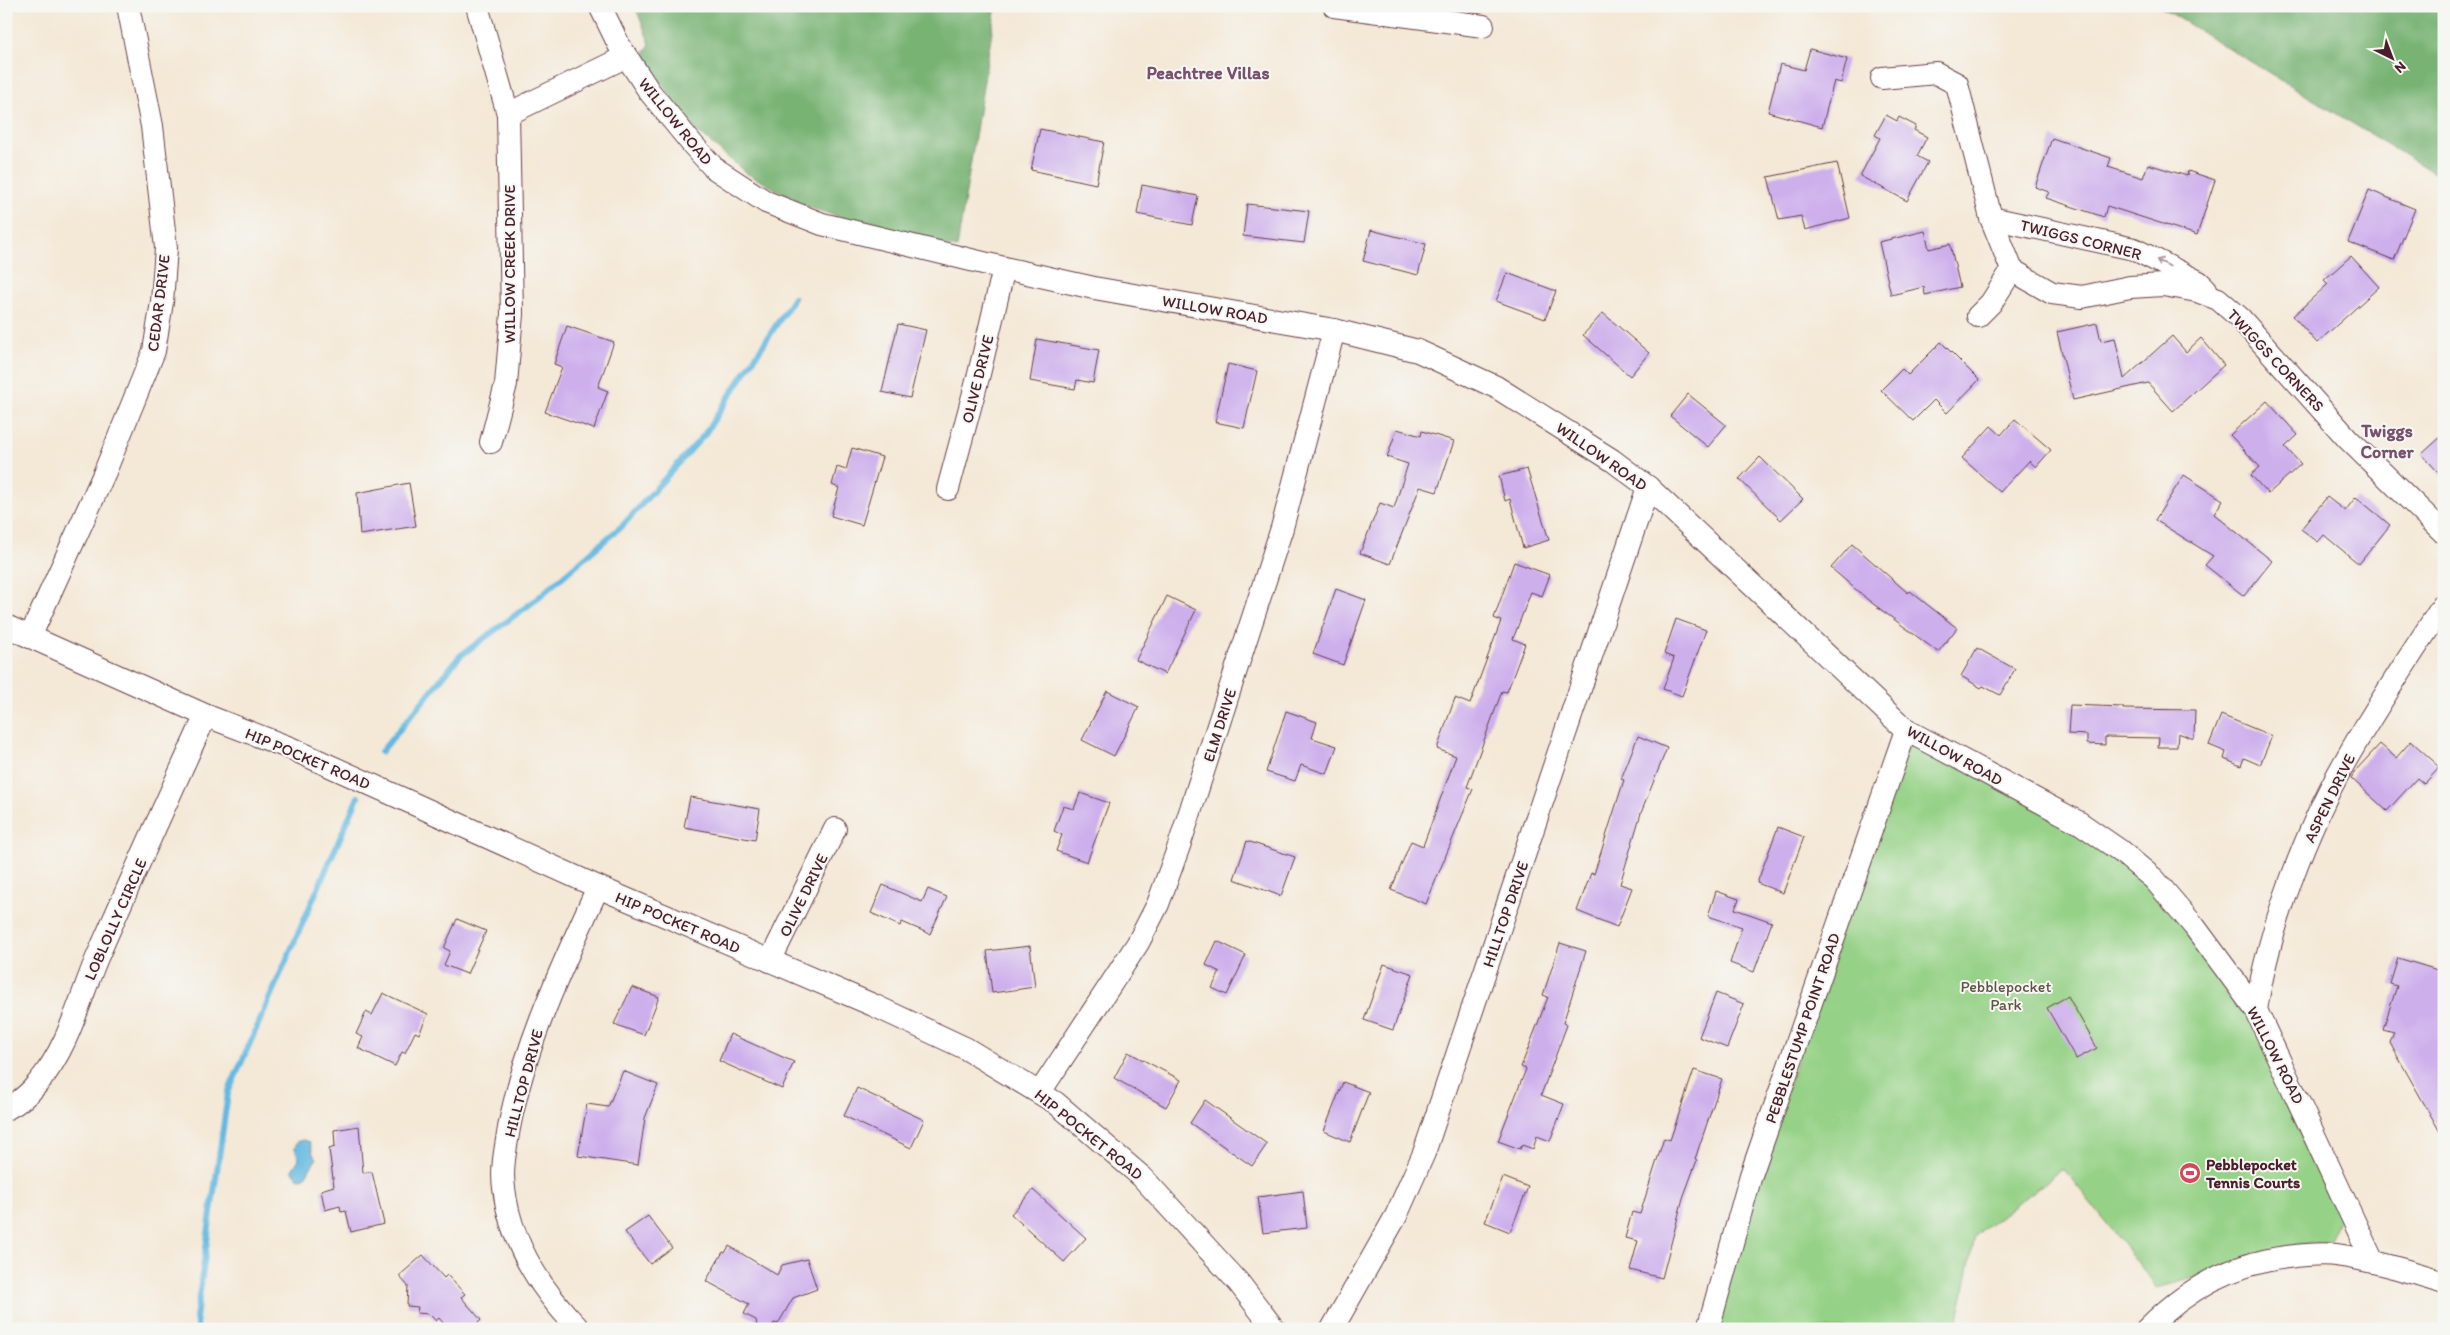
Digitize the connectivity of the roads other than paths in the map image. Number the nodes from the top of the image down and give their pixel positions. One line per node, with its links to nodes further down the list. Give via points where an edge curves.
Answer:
1 (128, 6): 21 (street, CEDAR DRIVE, via 152,126 166,248 162,302 154,351 104,474)
2 (477, 6): 8 (street, WILLOW CREEK DRIVE)
3 (600, 6): 6 (street, WILLOW ROAD)
4 (1334, 6): 5 (street)
5 (1483, 26)
6 (627, 56): 8 (street); 10 (street, WILLOW ROAD, via 650,91 714,168 766,202 822,224)
7 (1882, 78): 9 (street, via 1936,73 1957,84)
8 (508, 114): 15 (street, WILLOW CREEK DRIVE, via 512,314 506,384)
9 (1991, 218): 11 (street); 12 (street, TWIGGS CORNER, one-way to 9, via 2199,282 2134,249)
10 (1004, 268): 14 (street, WILLOW ROAD, via 1094,288); 17 (street, OLIVE DRIVE)
11 (2012, 270): 12 (street, TWIGGS CORNERS, via 2052,293 2082,297 2130,287 2163,285 2198,291); 13 (street, via 1991,303)
12 (2218, 299): 18 (street, TWIGGS CORNERS, via 2240,318 2348,439)
13 (1978, 316)
14 (1334, 330): 16 (street, WILLOW ROAD, via 1418,351 1493,386 1612,460); 28 (street, ELM DRIVE, via 1282,528 1158,904 1138,943)
15 (491, 442)
16 (1648, 487): 23 (street, WILLOW ROAD); 34 (street, HILLTOP DRIVE, via 1424,1153 1396,1216)
17 (948, 489)
18 (2444, 533)
19 (2444, 604): 27 (street, ASPEN DRIVE, via 2346,759 2318,815 2275,931)
20 (6, 626): 21 (street, HIP POCKET ROAD)
21 (30, 636): 22 (street, HIP POCKET ROAD)
22 (207, 716): 25 (street, HIP POCKET ROAD, via 290,748); 29 (street, LOBLOLLY CIRCLE, via 56,1055 38,1083)
23 (1906, 730): 27 (street, WILLOW ROAD, via 2080,822 2131,858 2175,902); 35 (street, PEBBLESTUMP POINT ROAD, via 1751,1176)
24 (835, 830): 26 (street, OLIVE DRIVE)
25 (598, 887): 26 (street, HIP POCKET ROAD); 32 (street, HILLTOP DRIVE, via 529,1048 512,1112 503,1186 515,1235 531,1268 551,1300)
26 (770, 961): 28 (street, HIP POCKET ROAD, via 953,1043)
27 (2256, 1010): 30 (street, WILLOW ROAD)
28 (1040, 1092): 33 (street, HIP POCKET ROAD, via 1142,1177 1239,1283)
29 (6, 1109)
30 (2373, 1262): 31 (street); 36 (street, via 2308,1254 2248,1264 2208,1280)
31 (2444, 1282)
32 (579, 1329)
33 (1274, 1329)
34 (1332, 1329)
35 (1708, 1329)
36 (2147, 1329)

